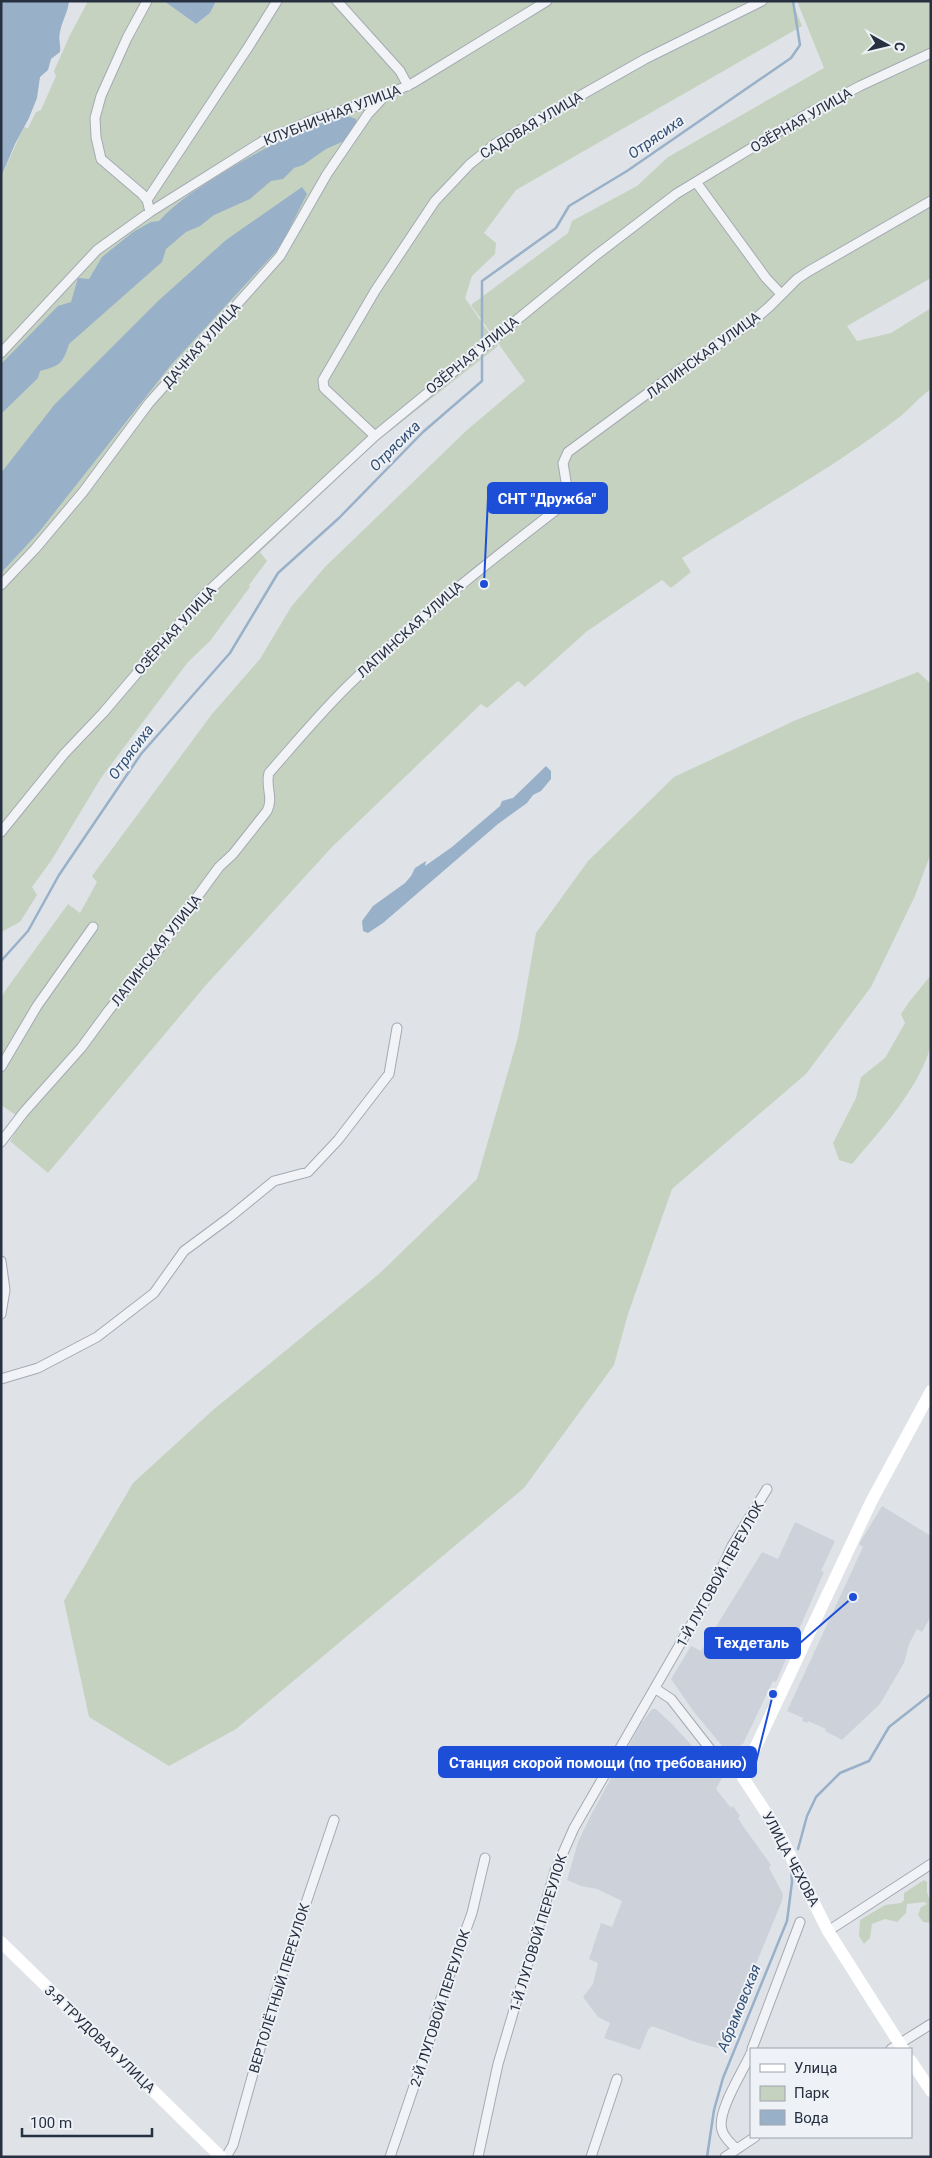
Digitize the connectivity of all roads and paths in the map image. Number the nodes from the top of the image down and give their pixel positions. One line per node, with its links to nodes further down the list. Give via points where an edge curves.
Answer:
1 (147, 1): 10 (street, via 100,96 95,118 101,159)
2 (277, 1): 10 (street)
3 (337, 1): 7 (street, via 400,71)
4 (762, 1): 15 (street, САДОВАЯ УЛИЦА, via 645,59 495,144 444,191 375,292 323,380 324,388)
5 (542, 3): 7 (street, КЛУБНИЧНАЯ УЛИЦА)
6 (931, 53): 9 (street, ОЗЁРНАЯ УЛИЦА, via 809,113)
7 (408, 86): 8 (street, КЛУБНИЧНАЯ УЛИЦА)
8 (385, 96): 12 (street, КЛУБНИЧНАЯ УЛИЦА, via 317,118 263,141); 16 (street, ДАЧНАЯ УЛИЦА, via 368,114 328,174 280,256 149,403 83,492)
9 (696, 182): 13 (street); 15 (street, ОЗЁРНАЯ УЛИЦА, via 594,256)
10 (147, 200): 12 (street)
11 (931, 201): 13 (street, ЛАПИНСКАЯ УЛИЦА, via 809,271)
12 (150, 212): 14 (street, via 97,250)
13 (781, 294): 21 (street, ЛАПИНСКАЯ УЛИЦА, via 748,325 568,452 563,463 569,500 475,572 370,664 333,702 269,773 270,805 251,832 219,867 81,1048)
14 (1, 353)
15 (375, 436): 17 (street, ОЗЁРНАЯ УЛИЦА, via 201,598 64,754)
16 (1, 585)
17 (1, 832)
18 (92, 927): 20 (street, via 37,1006)
19 (397, 1028): 24 (street, via 389,1074 338,1140 308,1172 274,1181 184,1251 154,1293 98,1337 38,1368)
20 (1, 1067)
21 (2, 1138)
22 (1, 1261): 23 (street, via 5,1290)
23 (1, 1314)
24 (1, 1379)
25 (931, 1391): 28 (street, via 871,1502)
26 (767, 1489): 27 (street, 1-Й ЛУГОВОЙ ПЕРЕУЛОК, via 732,1546 713,1588)
27 (656, 1689): 28 (street, УЛИЦА ЧЕХОВА, via 671,1699 710,1749); 47 (street, 1-Й ЛУГОВОЙ ПЕРЕУЛОК, via 574,1828 555,1871 498,2064)
28 (742, 1776): 33 (street, УЛИЦА ЧЕХОВА, via 778,1831)
29 (334, 1820): 45 (street, ВЕРТОЛЁТНЫЙ ПЕРЕУЛОК, via 275,1994 233,2145)
30 (485, 1858): 46 (street, 2-Й ЛУГОВОЙ ПЕРЕУЛОК, via 472,1913 444,1988)
31 (931, 1864): 33 (street)
32 (800, 1922): 37 (street)
33 (828, 1931): 36 (street, УЛИЦА ЧЕХОВА)
34 (1, 1942): 44 (street, 3-Я ТРУДОВАЯ УЛИЦА)
35 (931, 2024): 36 (street)
36 (898, 2047)
37 (752, 2048)
38 (750, 2053): 43 (street, via 722,2120 722,2131)
39 (912, 2063): 41 (street)
40 (617, 2079): 48 (street)
41 (931, 2092)
42 (753, 2138): 43 (street)
43 (736, 2149): 49 (street)
44 (220, 2157)
45 (226, 2157)
46 (390, 2157)
47 (478, 2157)
48 (591, 2157)
49 (725, 2157)

